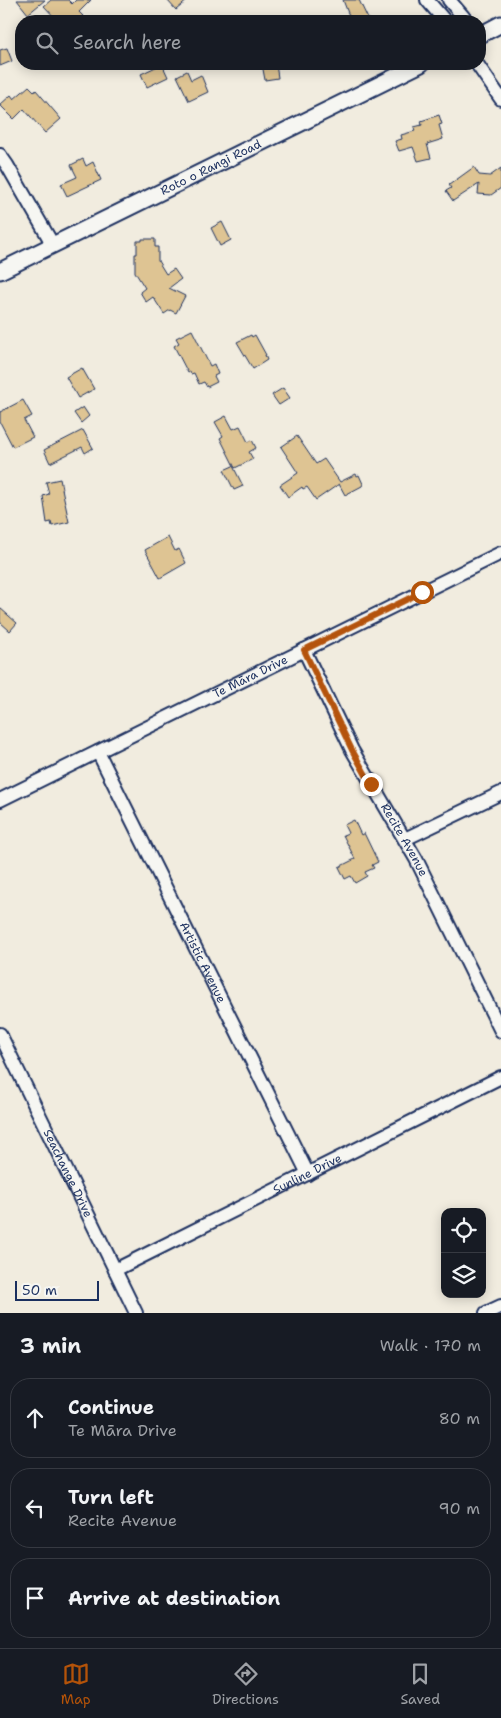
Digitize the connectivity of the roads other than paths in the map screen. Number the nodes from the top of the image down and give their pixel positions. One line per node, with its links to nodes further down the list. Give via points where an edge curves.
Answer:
1 (427, 0): 3 (street)
2 (449, 0): 4 (street)
3 (439, 15)
4 (462, 15)
5 (501, 24): 6 (street)
6 (486, 32)
7 (409, 70): 11 (street, Roto o Rangi Road)
8 (481, 70): 9 (street)
9 (501, 99)
10 (0, 155): 11 (street)
11 (53, 244): 12 (street, Roto o Rangi Road)
12 (0, 270)
13 (501, 553): 14 (street, Te Māra Drive)
14 (304, 650): 15 (street, Te Māra Drive); 18 (street, Recite Avenue, via 352,750)
15 (98, 752): 17 (street, Te Māra Drive); 22 (street, Artistic Avenue)
16 (501, 793): 18 (street)
17 (0, 800)
18 (405, 839): 19 (street, Recite Avenue)
19 (501, 1031)
20 (0, 1034): 23 (street, Seachange Drive)
21 (501, 1077): 22 (street, Sunline Drive)
22 (308, 1174): 23 (street, Sunline Drive)
23 (115, 1270): 25 (street, Seachange Drive)
24 (501, 1306): 26 (street)
25 (136, 1313)
26 (486, 1313)

